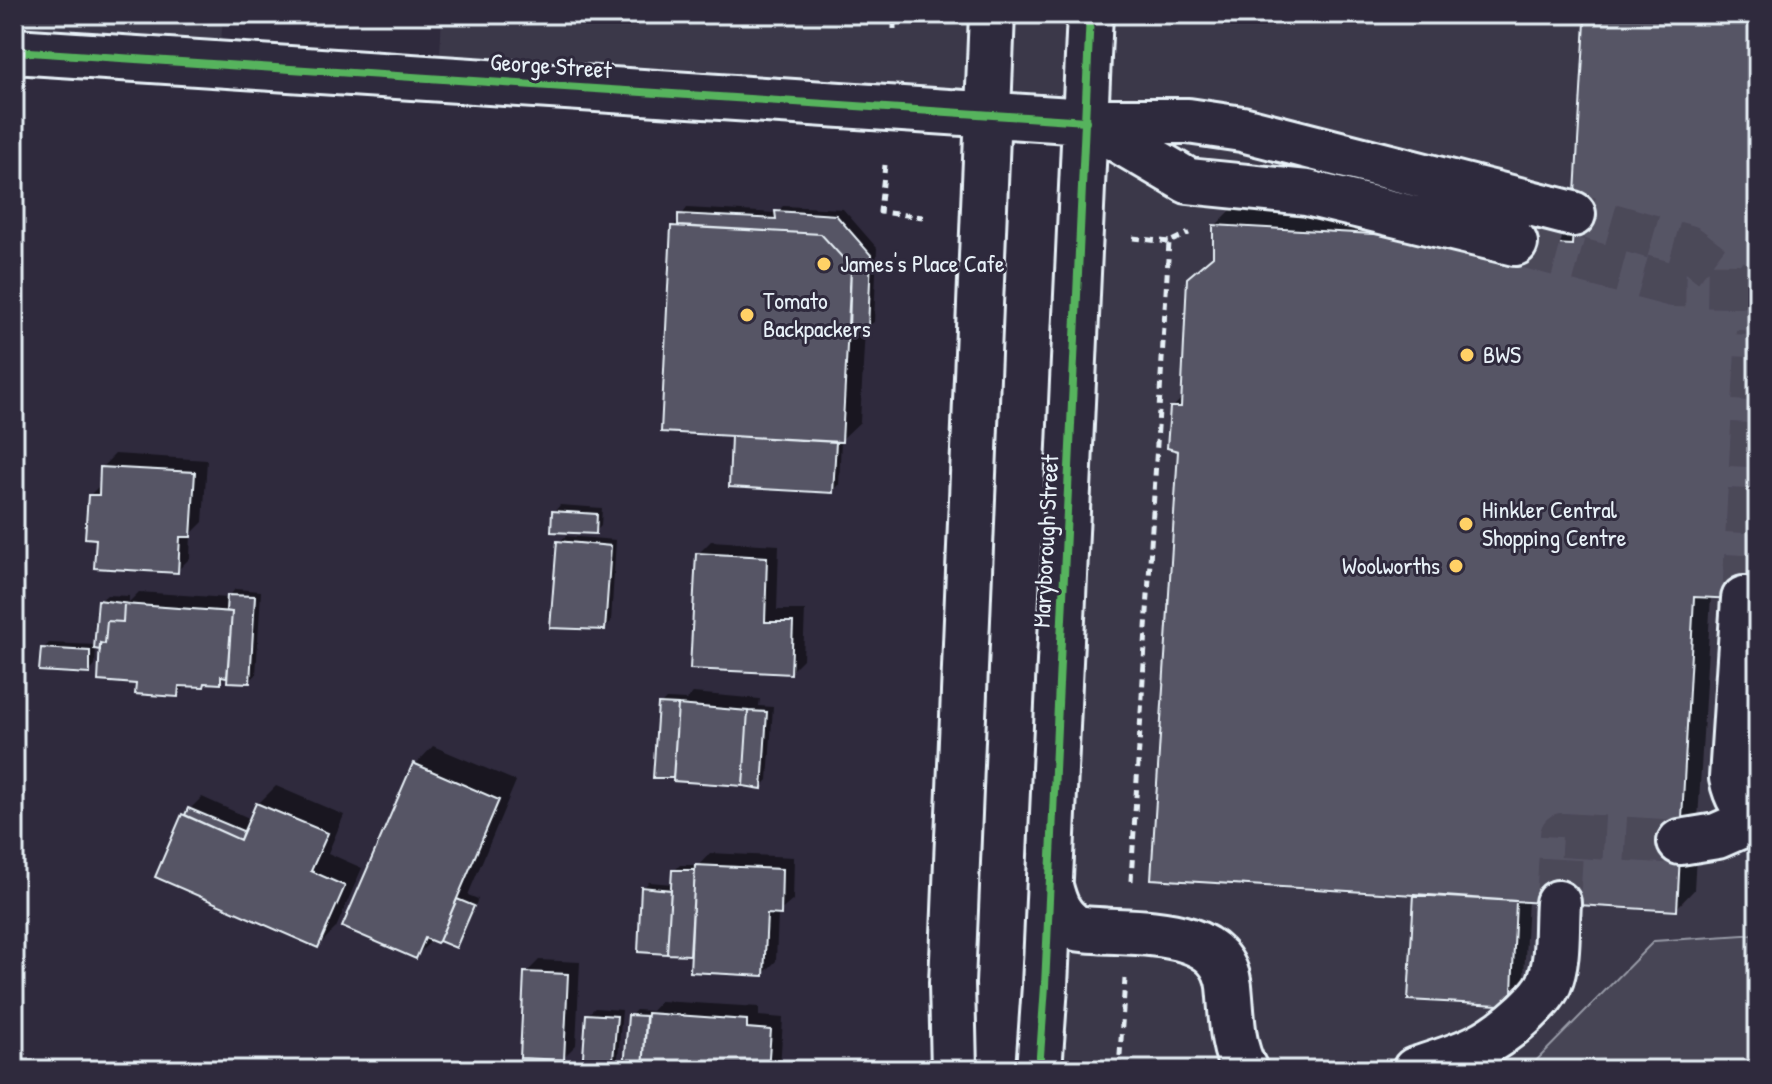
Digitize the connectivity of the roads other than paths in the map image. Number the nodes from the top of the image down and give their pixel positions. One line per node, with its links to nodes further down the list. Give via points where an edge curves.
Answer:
1 (992, 14): 4 (street)
2 (1090, 14): 5 (street, Maryborough Street)
3 (14, 51): 4 (street, George Street)
4 (987, 114): 5 (street, George Street); 14 (street, via 952,983)
5 (1086, 121): 6 (street, George Street, via 1188,121 1242,129); 7 (street, via 1188,181 1307,193); 11 (street, Maryborough Street)
6 (1573, 214)
7 (1515, 243)
8 (1744, 599): 9 (street, via 1732,778 1742,806)
9 (1757, 818): 10 (street, via 1717,836)
10 (1680, 842)
11 (1050, 886): 13 (street, via 1056,909 1076,928 1176,937 1211,952 1228,978); 15 (street, Maryborough Street)
12 (1558, 903): 16 (street, via 1554,964 1549,985 1536,1002 1495,1040)
13 (1238, 1060)
14 (954, 1070)
15 (1039, 1070)
16 (1415, 1070)

